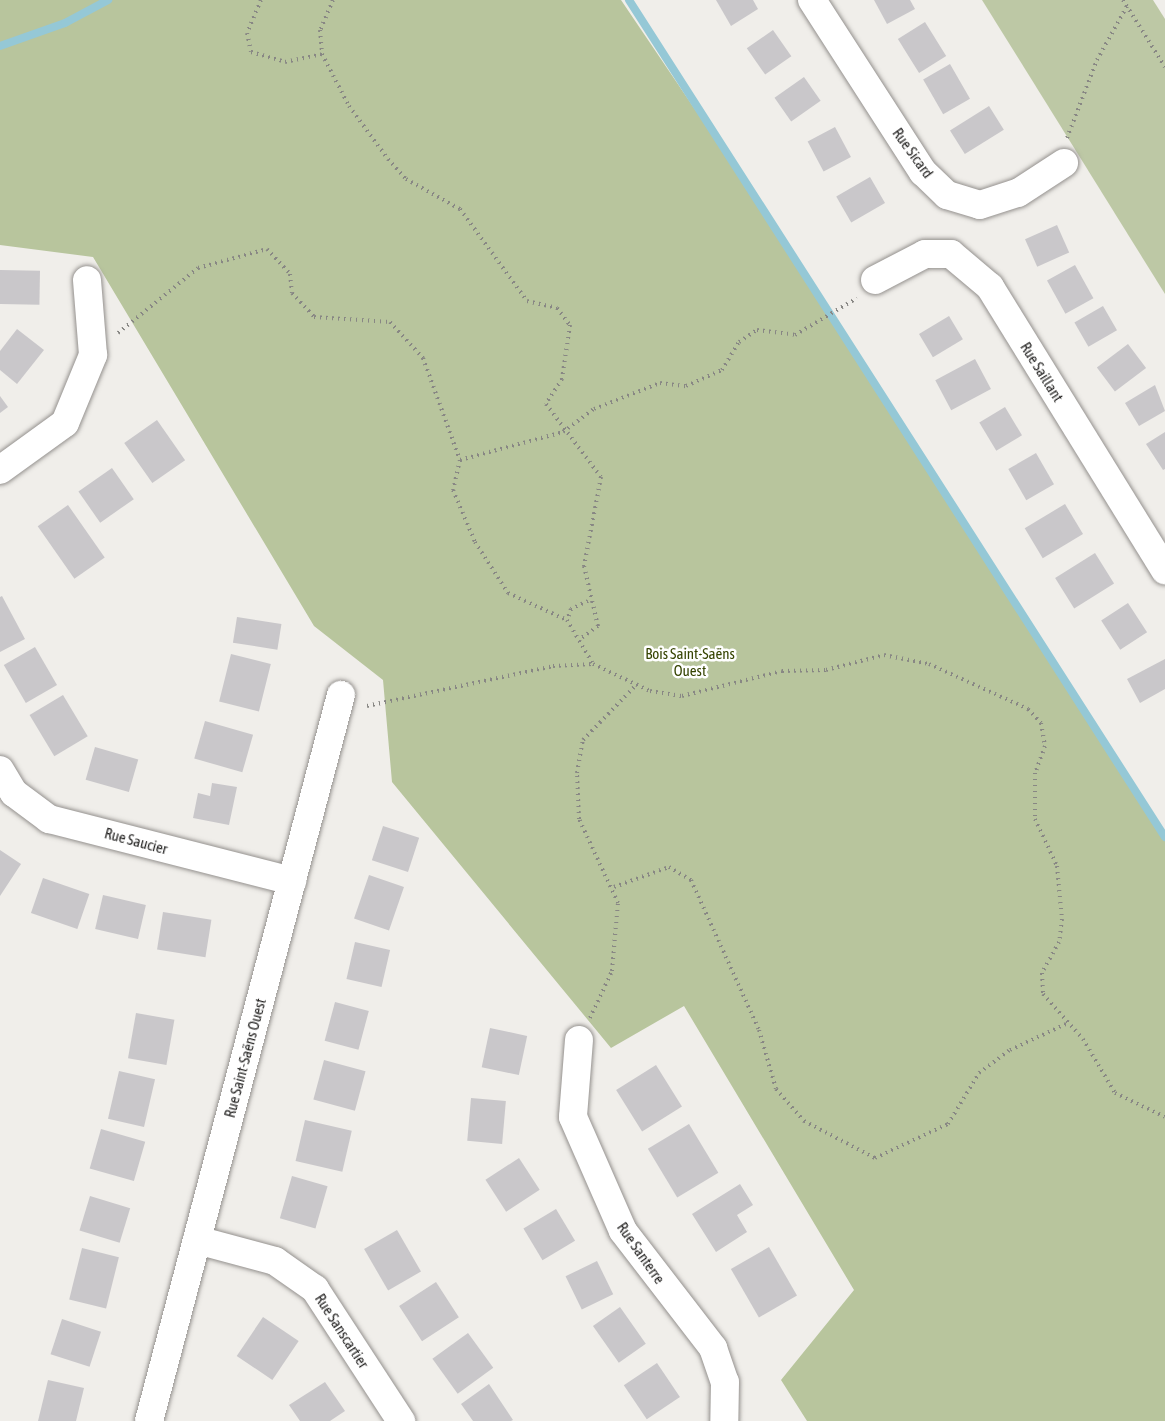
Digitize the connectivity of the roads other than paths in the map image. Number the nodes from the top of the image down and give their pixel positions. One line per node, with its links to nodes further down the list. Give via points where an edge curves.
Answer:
1 (812, 0): 2 (street, Rue Sicard, via 923,172 947,195 980,205 1018,193)
2 (1064, 163)
3 (87, 280): 5 (street, via 93,355 65,423)
4 (875, 280): 6 (street, Rue Saillant, via 925,254 951,254 990,287)
5 (0, 470)
6 (1165, 570)
7 (340, 699): 9 (street, Rue Saint-Saëns Ouest)
8 (0, 770): 9 (street, Rue Saucier, via 14,793 49,819)
9 (292, 881): 11 (street, Rue Saint-Saëns Ouest)
10 (579, 1040): 14 (street, Rue Santerre, via 573,1118 623,1231 713,1348 725,1382)
11 (197, 1240): 12 (street, Rue Saint-Saëns Ouest); 13 (street, Rue Sanscartier, via 275,1261 315,1289)
12 (149, 1421)
13 (401, 1421)
14 (724, 1421)

